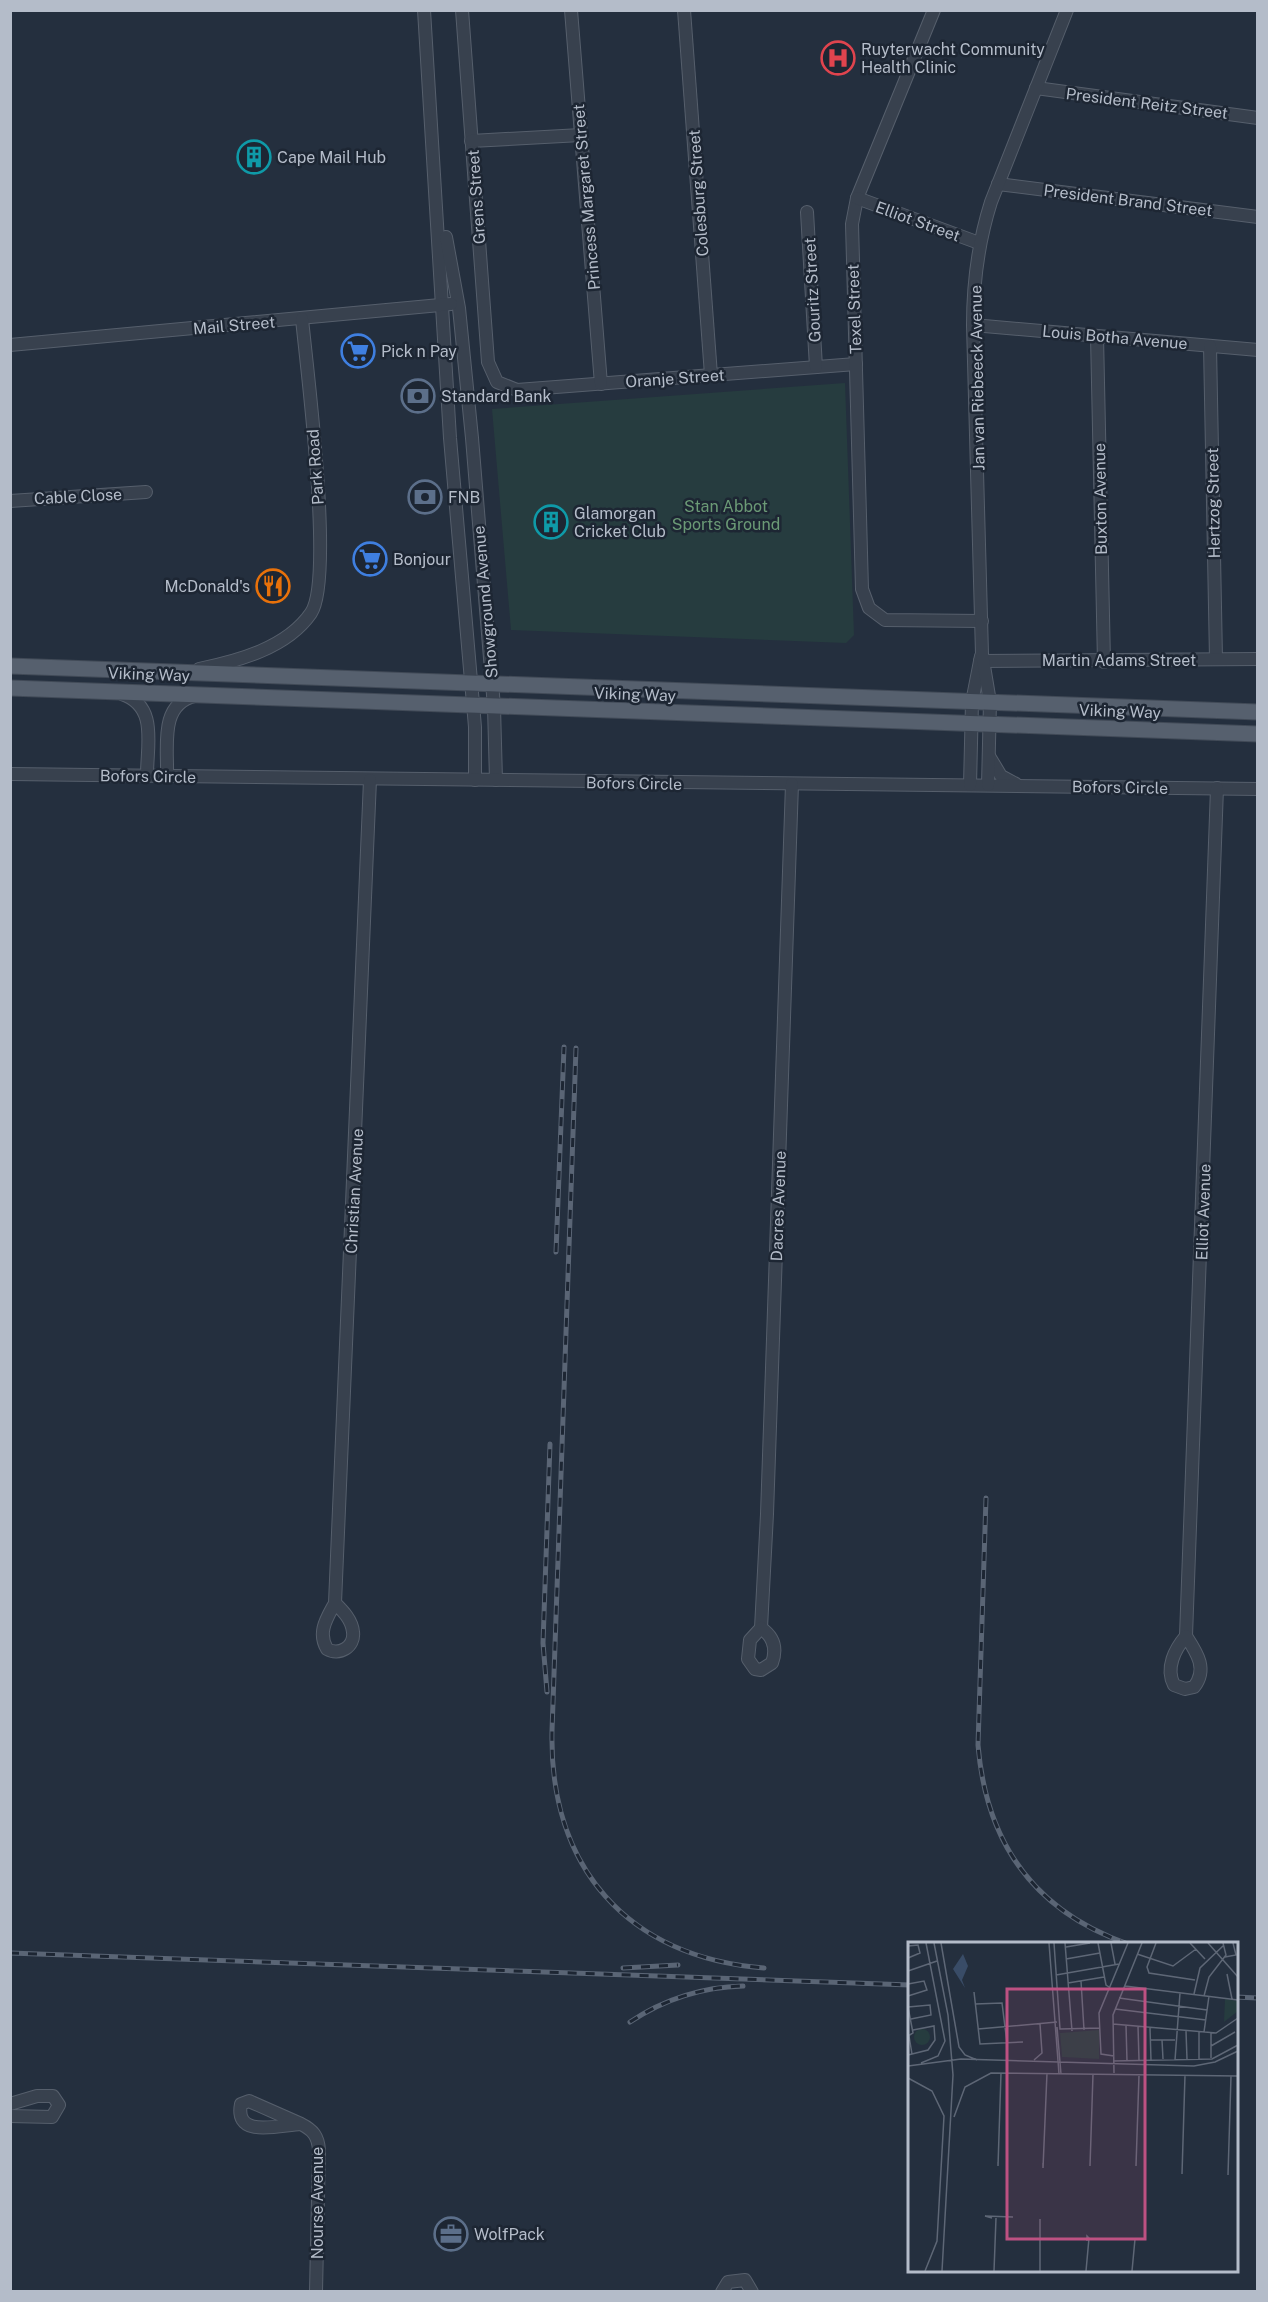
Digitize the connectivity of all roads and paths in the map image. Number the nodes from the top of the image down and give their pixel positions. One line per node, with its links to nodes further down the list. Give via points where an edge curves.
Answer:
1 (424, 10): 11 (street, Showground Avenue)
2 (462, 10): 10 (street, Grens Street)
3 (571, 10): 9 (street, Princess Margaret Street)
4 (684, 10): 29 (street, Colesburg Street)
5 (934, 10): 13 (street, Texel Street)
6 (1067, 10): 7 (street, Jan van Riebeeck Avenue)
7 (1036, 88): 8 (street, President Reitz Street); 12 (street, Jan van Riebeeck Avenue)
8 (1257, 118)
9 (581, 135): 10 (street); 31 (street, Princess Margaret Street)
10 (471, 141): 30 (street, Grens Street, via 488,362)
11 (435, 174): 17 (street, Showground Avenue); 18 (street, Showground Avenue)
12 (998, 184): 15 (street, President Brand Street); 16 (street, Jan van Riebeeck Avenue)
13 (857, 198): 16 (street, Elliot Street); 27 (street, Texel Street, via 852,250)
14 (807, 212): 28 (street, Gouritz Street)
15 (1257, 217)
16 (979, 243): 21 (street, Jan van Riebeeck Avenue)
17 (458, 303): 18 (street, Mail Street); 42 (street, Showground Avenue)
18 (444, 304): 19 (street, Mail Street); 23 (street, Showground Avenue)
19 (425, 306): 20 (street, Mail Street); 23 (street)
20 (302, 319): 24 (street, Mail Street); 40 (street, Park Road, via 321,561 319,590 310,613 287,635 232,662)
21 (973, 325): 22 (street, Louis Botha Avenue); 34 (street, Jan van Riebeeck Avenue)
22 (1097, 336): 25 (street, Louis Botha Avenue); 38 (street, Buxton Avenue)
23 (445, 337): 41 (street, Showground Avenue, via 450,449)
24 (10, 345)
25 (1210, 346): 26 (street, Louis Botha Avenue); 36 (street, Hertzog Street)
26 (1257, 350)
27 (856, 364): 28 (street, Oranje Street); 34 (street, Texel Street, via 862,589 867,604 879,617 893,621)
28 (816, 367): 29 (street, Oranje Street)
29 (711, 375): 31 (street, Oranje Street)
30 (497, 382): 31 (street, Oranje Street, via 517,390)
31 (601, 384)
32 (146, 492): 33 (street, Cable Close)
33 (10, 501)
34 (982, 621): 35 (street, Jan van Riebeeck Avenue)
35 (982, 658): 38 (street, Martin Adams Street); 46 (street, Jan van Riebeeck Avenue); 47 (street, Jan van Riebeeck Avenue)
36 (1216, 659): 37 (street, Martin Adams Street); 38 (street, Martin Adams Street)
37 (1257, 659)
38 (1104, 662)
39 (10, 666): 40 (main road, Viking Way)
40 (183, 673): 41 (main road, Viking Way)
41 (470, 684): 42 (main road, Viking Way); 48 (street, Showground Avenue)
42 (492, 685): 46 (main road, Viking Way); 49 (street, Showground Avenue)
43 (10, 688): 44 (main road, Viking Way)
44 (114, 691): 45 (main road, Viking Way); 56 (street, via 136,700 146,712)
45 (205, 694): 48 (main road, Viking Way); 57 (street, via 182,700 171,712)
46 (972, 702): 47 (main road, Viking Way); 51 (street, Jan van Riebeeck Avenue)
47 (990, 702): 50 (main road, Viking Way); 52 (street, Jan van Riebeeck Avenue)
48 (473, 706): 49 (main road, Viking Way); 59 (street, Showground Avenue)
49 (494, 707): 51 (main road, Viking Way); 60 (street, Showground Avenue)
50 (1257, 712)
51 (972, 725): 52 (main road, Viking Way); 64 (street, Jan van Riebeeck Avenue)
52 (990, 725): 53 (main road, Viking Way); 54 (street, Jan van Riebeeck Avenue)
53 (1257, 734)
54 (989, 755): 62 (street, Jan van Riebeeck Avenue); 63 (street, via 1001,776)
55 (10, 774): 56 (street, Bofors Circle)
56 (147, 775): 57 (street, Bofors Circle)
57 (167, 776): 58 (street, Bofors Circle)
58 (370, 780): 59 (street, Bofors Circle); 67 (street, Christian Avenue)
59 (475, 780): 60 (street, Bofors Circle)
60 (496, 780): 61 (street, Bofors Circle)
61 (792, 784): 64 (street, Bofors Circle); 68 (street, Dacres Avenue)
62 (988, 785): 63 (street, Bofors Circle); 64 (street, Bofors Circle)
63 (1018, 785): 65 (street, Bofors Circle)
64 (970, 786)
65 (1217, 788): 66 (street, Bofors Circle); 69 (street, Elliot Avenue)
66 (1257, 789)
67 (335, 1603)
68 (761, 1629)
69 (1186, 1636)
70 (10, 2104): 71 (street, via 45,2095 53,2096 59,2105 52,2116)
71 (10, 2116)
72 (301, 2124): 73 (street, Nourse Avenue, via 313,2131 319,2142)
73 (316, 2292)
74 (722, 2292): 75 (street, via 728,2282 739,2279 745,2280)
75 (752, 2292)

